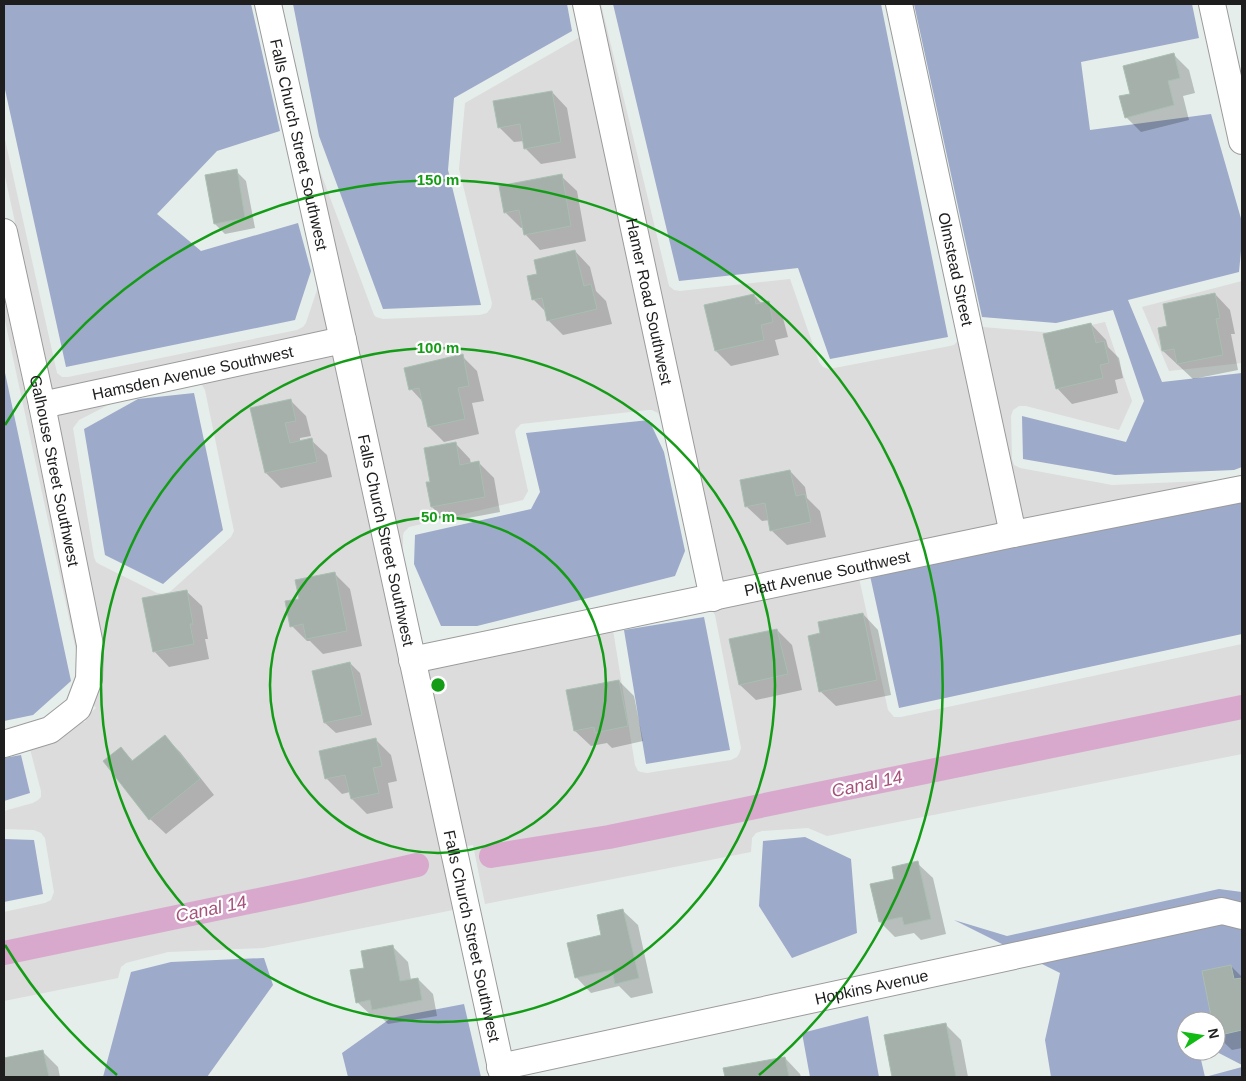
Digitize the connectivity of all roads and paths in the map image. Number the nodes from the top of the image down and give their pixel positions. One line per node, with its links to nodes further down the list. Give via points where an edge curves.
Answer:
1 (268, 4): 7 (street, Falls Church Street Southwest)
2 (586, 4): 11 (street, Hamer Road Southwest)
3 (899, 4): 10 (street, Olmstead Street)
4 (1212, 4): 5 (street)
5 (1242, 142)
6 (4, 232): 8 (street, Galhouse Street Southwest)
7 (343, 340): 8 (street, Hamsden Avenue Southwest); 12 (street, Falls Church Street Southwest)
8 (42, 405): 13 (street, Galhouse Street Southwest, via 90,645 89,679 78,708 50,730)
9 (1242, 489): 10 (street, Platt Avenue Southwest)
10 (1013, 534): 11 (street, Platt Avenue Southwest)
11 (712, 598): 12 (street, Platt Avenue Southwest)
12 (412, 660): 15 (street, Falls Church Street Southwest)
13 (4, 744)
14 (1242, 916): 15 (street, Hopkins Avenue, via 1222,911)
15 (502, 1072)

